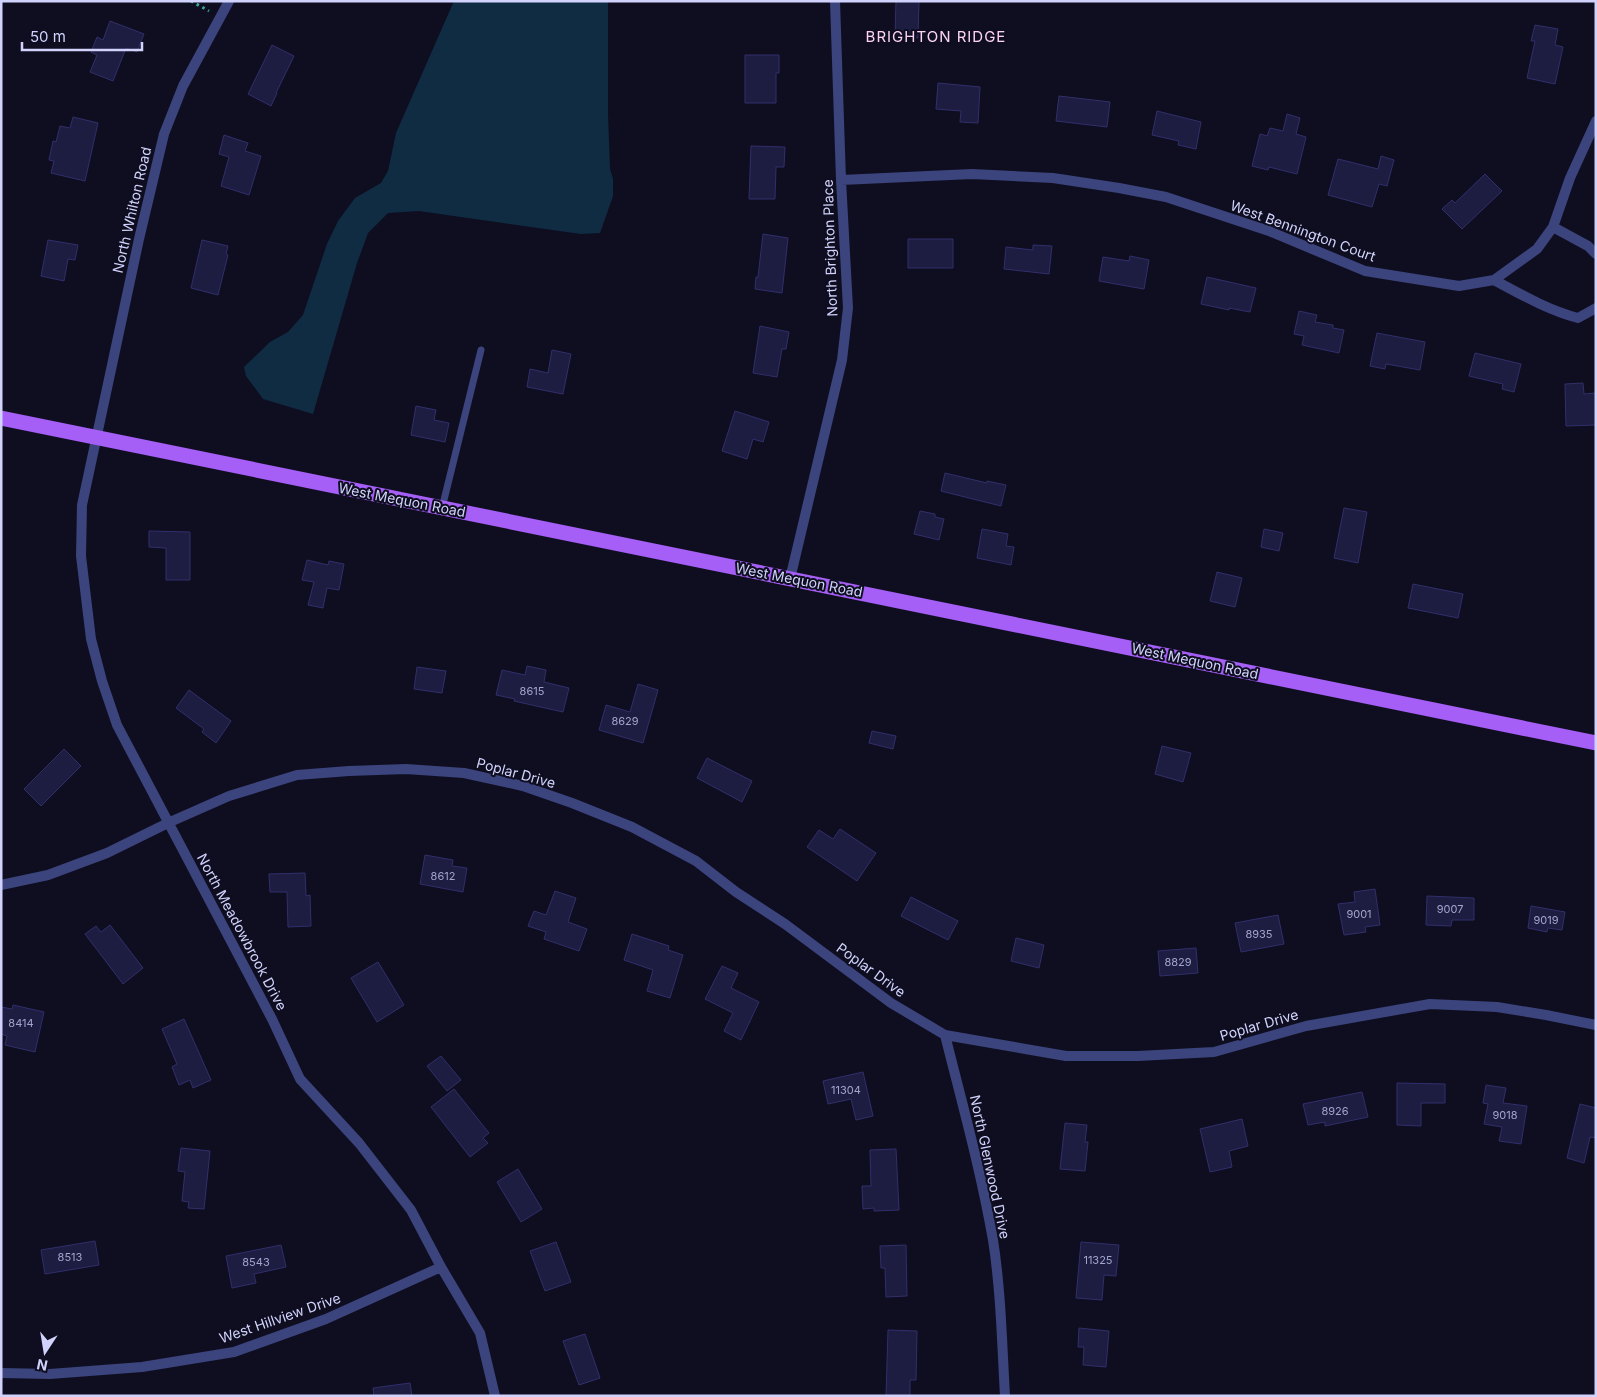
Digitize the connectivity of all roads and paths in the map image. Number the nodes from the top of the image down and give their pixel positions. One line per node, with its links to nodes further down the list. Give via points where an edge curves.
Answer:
1 (191, 1): 4 (path)
2 (229, 1): 4 (street, North Whilton Road)
3 (835, 1): 6 (street, North Brighton Place)
4 (219, 19): 13 (street, North Whilton Road, via 183,86 164,134)
5 (1596, 121): 7 (street, West Bennington Court)
6 (841, 180): 9 (street, West Bennington Court, via 972,174 1052,178 1166,197 1270,231 1365,271 1459,286); 15 (street, North Brighton Place, via 848,308 842,360)
7 (1553, 226): 8 (street); 9 (street, West Bennington Court, via 1536,248)
8 (1596, 254)
9 (1494, 280): 10 (street, via 1557,312 1578,318)
10 (1596, 308)
11 (481, 350): 14 (lane)
12 (1, 418): 13 (main road, West Mequon Road)
13 (96, 438): 14 (main road, West Mequon Road); 17 (street, North Meadowbrook Drive, via 82,505 81,556 91,639 117,725)
14 (442, 508): 15 (main road, West Mequon Road)
15 (790, 578): 16 (main road, West Mequon Road)
16 (1596, 743)
17 (170, 822): 18 (street, Poplar Drive, via 107,853 48,875); 20 (street, Poplar Drive, via 230,796 297,775 406,769 464,773 523,786 632,827 696,861 891,1003); 21 (street, North Meadowbrook Drive, via 300,1079 359,1142 411,1210)
18 (1, 884)
19 (1596, 1025): 20 (street, Poplar Drive, via 1497,1007 1430,1004 1306,1026 1214,1052 1138,1056 1066,1056)
20 (945, 1035): 24 (street, North Glenwood Drive, via 984,1191 993,1242)
21 (441, 1267): 22 (street, West Hillview Drive, via 326,1319 234,1352 142,1366 50,1374); 23 (street, North Meadowbrook Drive, via 480,1333)
22 (1, 1373)
23 (495, 1396)
24 (1005, 1396)

